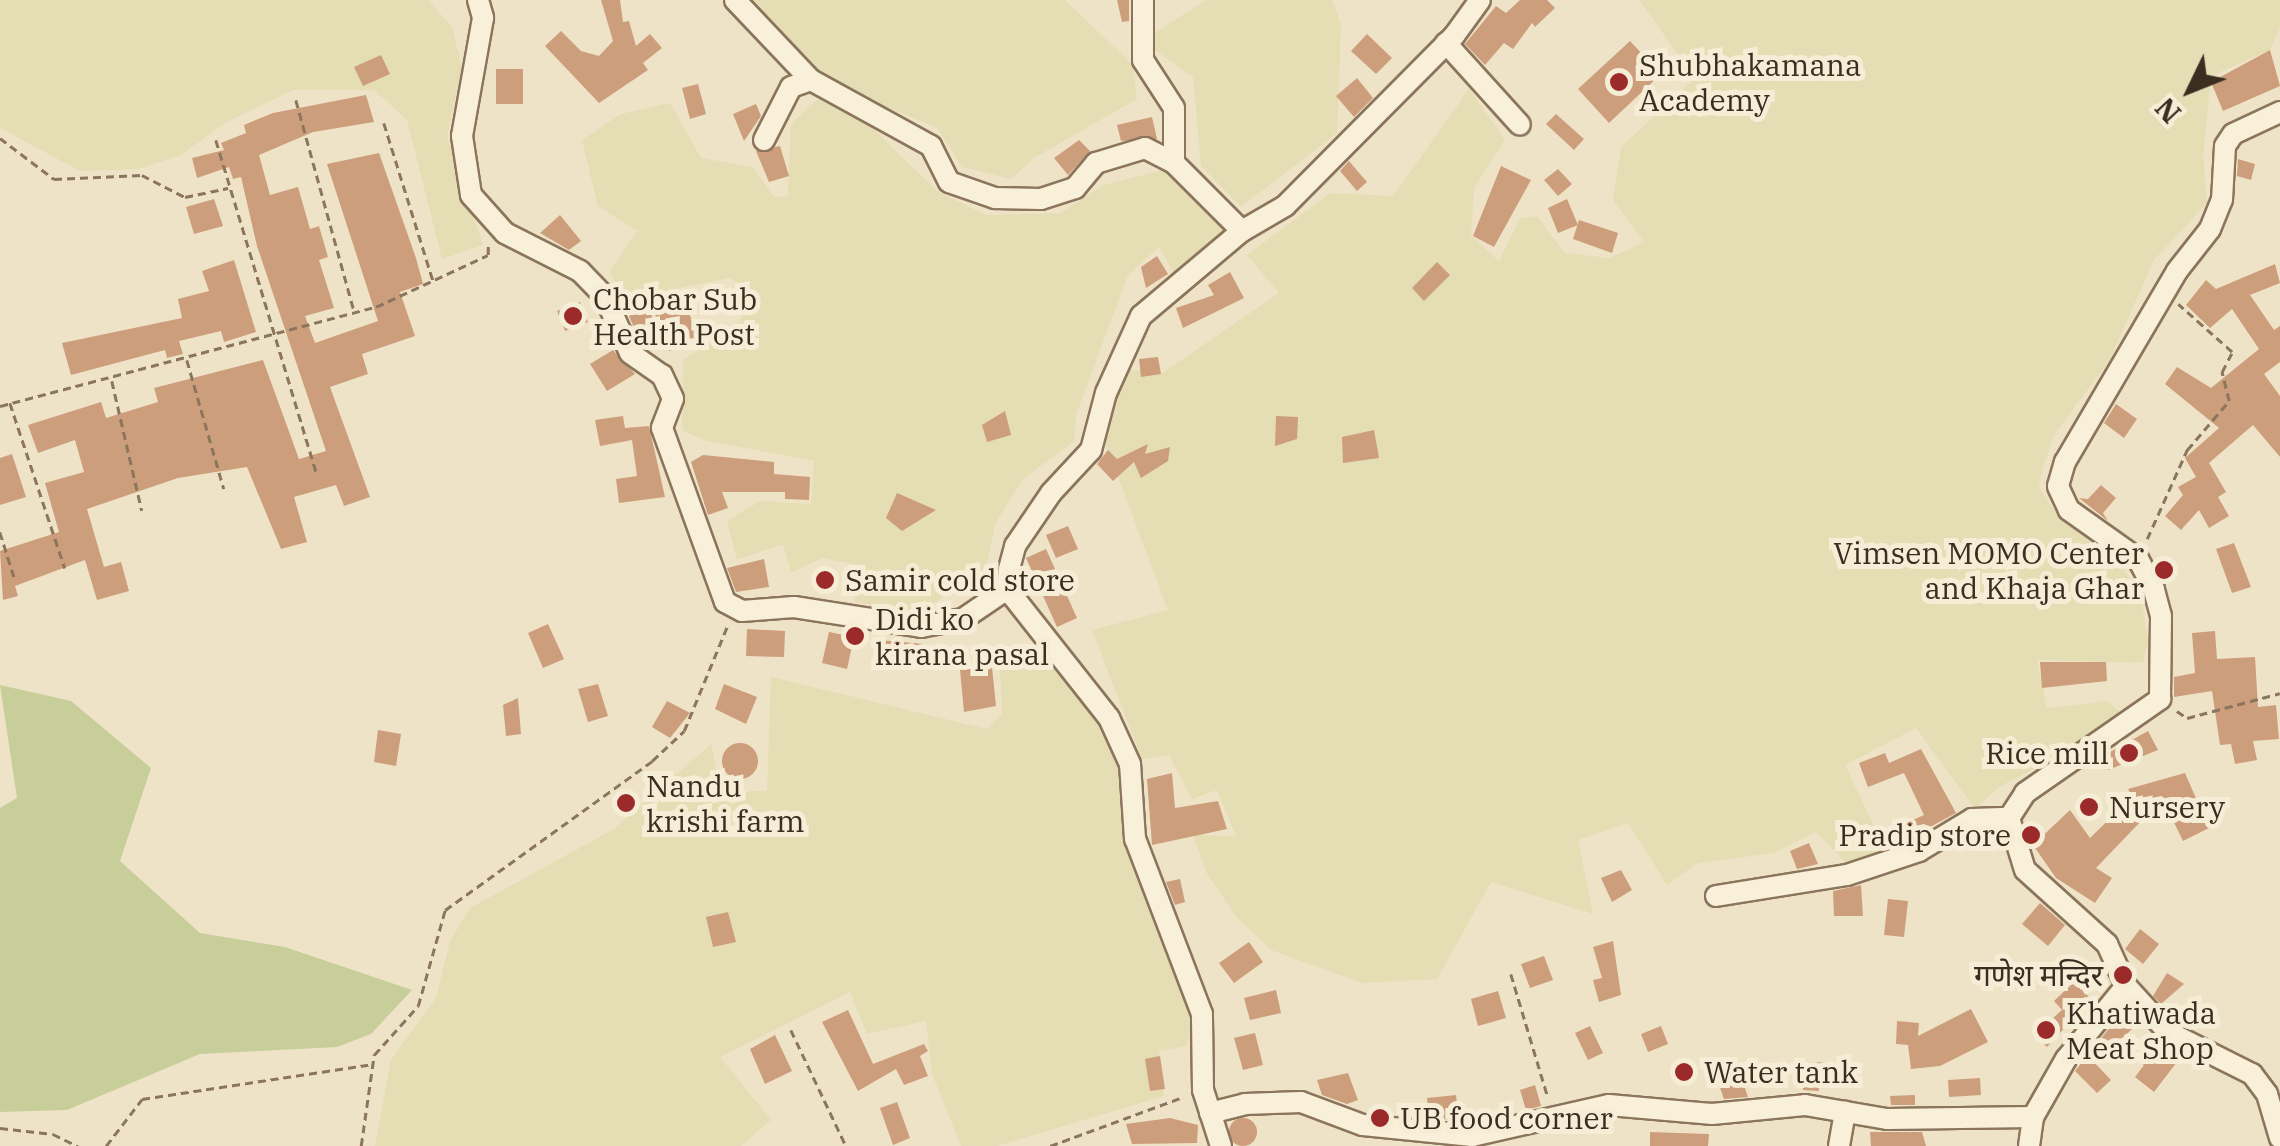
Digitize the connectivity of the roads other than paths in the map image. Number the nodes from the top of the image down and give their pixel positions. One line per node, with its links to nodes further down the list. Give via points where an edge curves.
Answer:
1 (478, 0): 12 (street, via 483,18 462,136 468,183 505,233 580,271 604,297 630,353 662,375 673,399 662,428 698,534 733,608 794,607 921,628 963,619)
2 (735, 0): 6 (street)
3 (1143, 0): 10 (street, via 1143,60 1174,108)
4 (1480, 0): 5 (street)
5 (1446, 43): 8 (street); 11 (street, via 1285,206)
6 (811, 80): 9 (street, via 791,88); 10 (street, via 931,146 949,182 995,198 1041,198 1075,188 1096,162 1146,148)
7 (2280, 112): 13 (street, via 2233,134 2225,146 2222,200 2210,229 2164,293 2065,462 2058,486 2070,510 2138,558 2161,616 2160,699 2025,793)
8 (1520, 125)
9 (764, 140)
10 (1174, 163): 11 (street)
11 (1242, 231): 12 (street, via 1141,316 1106,393 1091,450 1015,546)
12 (1007, 589): 17 (street, via 1109,718 1130,764 1135,838 1202,1014 1203,1090)
13 (2010, 818): 14 (street, via 1972,819 1918,850 1847,875); 15 (street, via 2025,870 2097,933)
14 (1716, 896)
15 (2126, 986): 18 (street, via 2066,1059); 19 (street, via 2168,1032 2252,1074 2267,1094)
16 (1845, 1112): 18 (street, via 1888,1119); 20 (street, via 1805,1105 1712,1114 1609,1105); 22 (street)
17 (1210, 1114): 20 (street, via 1245,1104 1301,1102 1364,1125); 21 (street)
18 (2033, 1117): 23 (street)
19 (2280, 1138)
20 (1449, 1140)
21 (1221, 1146)
22 (1839, 1146)
23 (2029, 1146)

